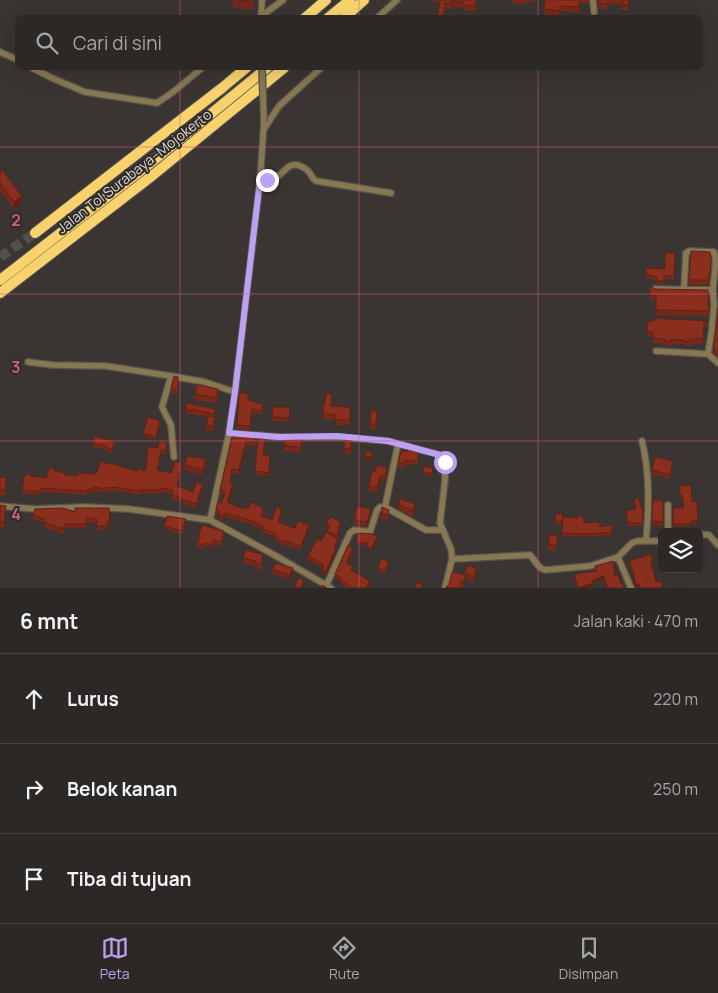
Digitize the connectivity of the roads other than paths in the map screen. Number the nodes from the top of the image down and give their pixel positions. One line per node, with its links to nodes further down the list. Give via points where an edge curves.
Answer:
1 (262, 0): 9 (street)
2 (283, 0): 10 (street)
3 (326, 0): 11 (highway)
4 (350, 0): 12 (highway)
5 (364, 0): 13 (highway)
6 (397, 0): 14 (street)
7 (593, 0): 8 (street)
8 (594, 12)
9 (261, 15)
10 (264, 15)
11 (309, 15)
12 (332, 15)
13 (347, 15)
14 (380, 15)
15 (0, 52): 16 (street)
16 (15, 59)
17 (36, 70): 18 (street, via 85,92 157,103)
18 (200, 70)
19 (244, 70): 27 (highway)
20 (262, 70): 24 (street, bridge)
21 (265, 70): 29 (highway, Jalan Tol Surabaya–Mojokerto)
22 (282, 70): 33 (highway, Jalan Tol Surabaya–Mojokerto, via 153,176)
23 (319, 70): 24 (street, via 279,106)
24 (263, 131): 25 (street)
25 (260, 180): 26 (street, via 271,180 291,165 298,165 309,171 316,181); 43 (street)
26 (391, 193)
27 (35, 233)
28 (717, 276): 31 (street, via 716,253 688,250); 32 (street)
29 (0, 280)
30 (655, 289): 31 (street)
31 (684, 289): 32 (street)
32 (713, 290): 34 (street)
33 (0, 293)
34 (716, 306): 36 (street)
35 (703, 321): 36 (street)
36 (712, 321): 37 (street)
37 (715, 336): 39 (street)
38 (656, 351): 39 (street)
39 (708, 354): 41 (street)
40 (28, 362): 42 (street, via 106,366)
41 (718, 363)
42 (171, 376): 43 (street); 47 (street, via 162,407 171,425)
43 (235, 392): 44 (street)
44 (229, 433): 46 (street, via 279,437 337,436); 51 (street)
45 (642, 440): 55 (street, via 648,468)
46 (398, 444): 50 (street); 53 (street, via 444,458 440,523)
47 (174, 458)
48 (668, 505): 52 (street)
49 (0, 506): 51 (street, via 129,509)
50 (385, 507): 53 (street, via 426,530); 61 (street, via 378,508 370,532 354,530 350,533)
51 (210, 520): 60 (street)
52 (668, 528)
53 (443, 530): 59 (street)
54 (703, 534): 57 (street, via 709,535)
55 (646, 541): 56 (street); 58 (street, via 632,543)
56 (658, 541)
57 (718, 544)
58 (618, 557): 59 (street, via 590,566 545,570 530,555); 64 (street)
59 (452, 559): 63 (street)
60 (314, 578): 61 (street); 62 (street)
61 (329, 587)
62 (317, 588)
63 (445, 588)
64 (631, 588)

